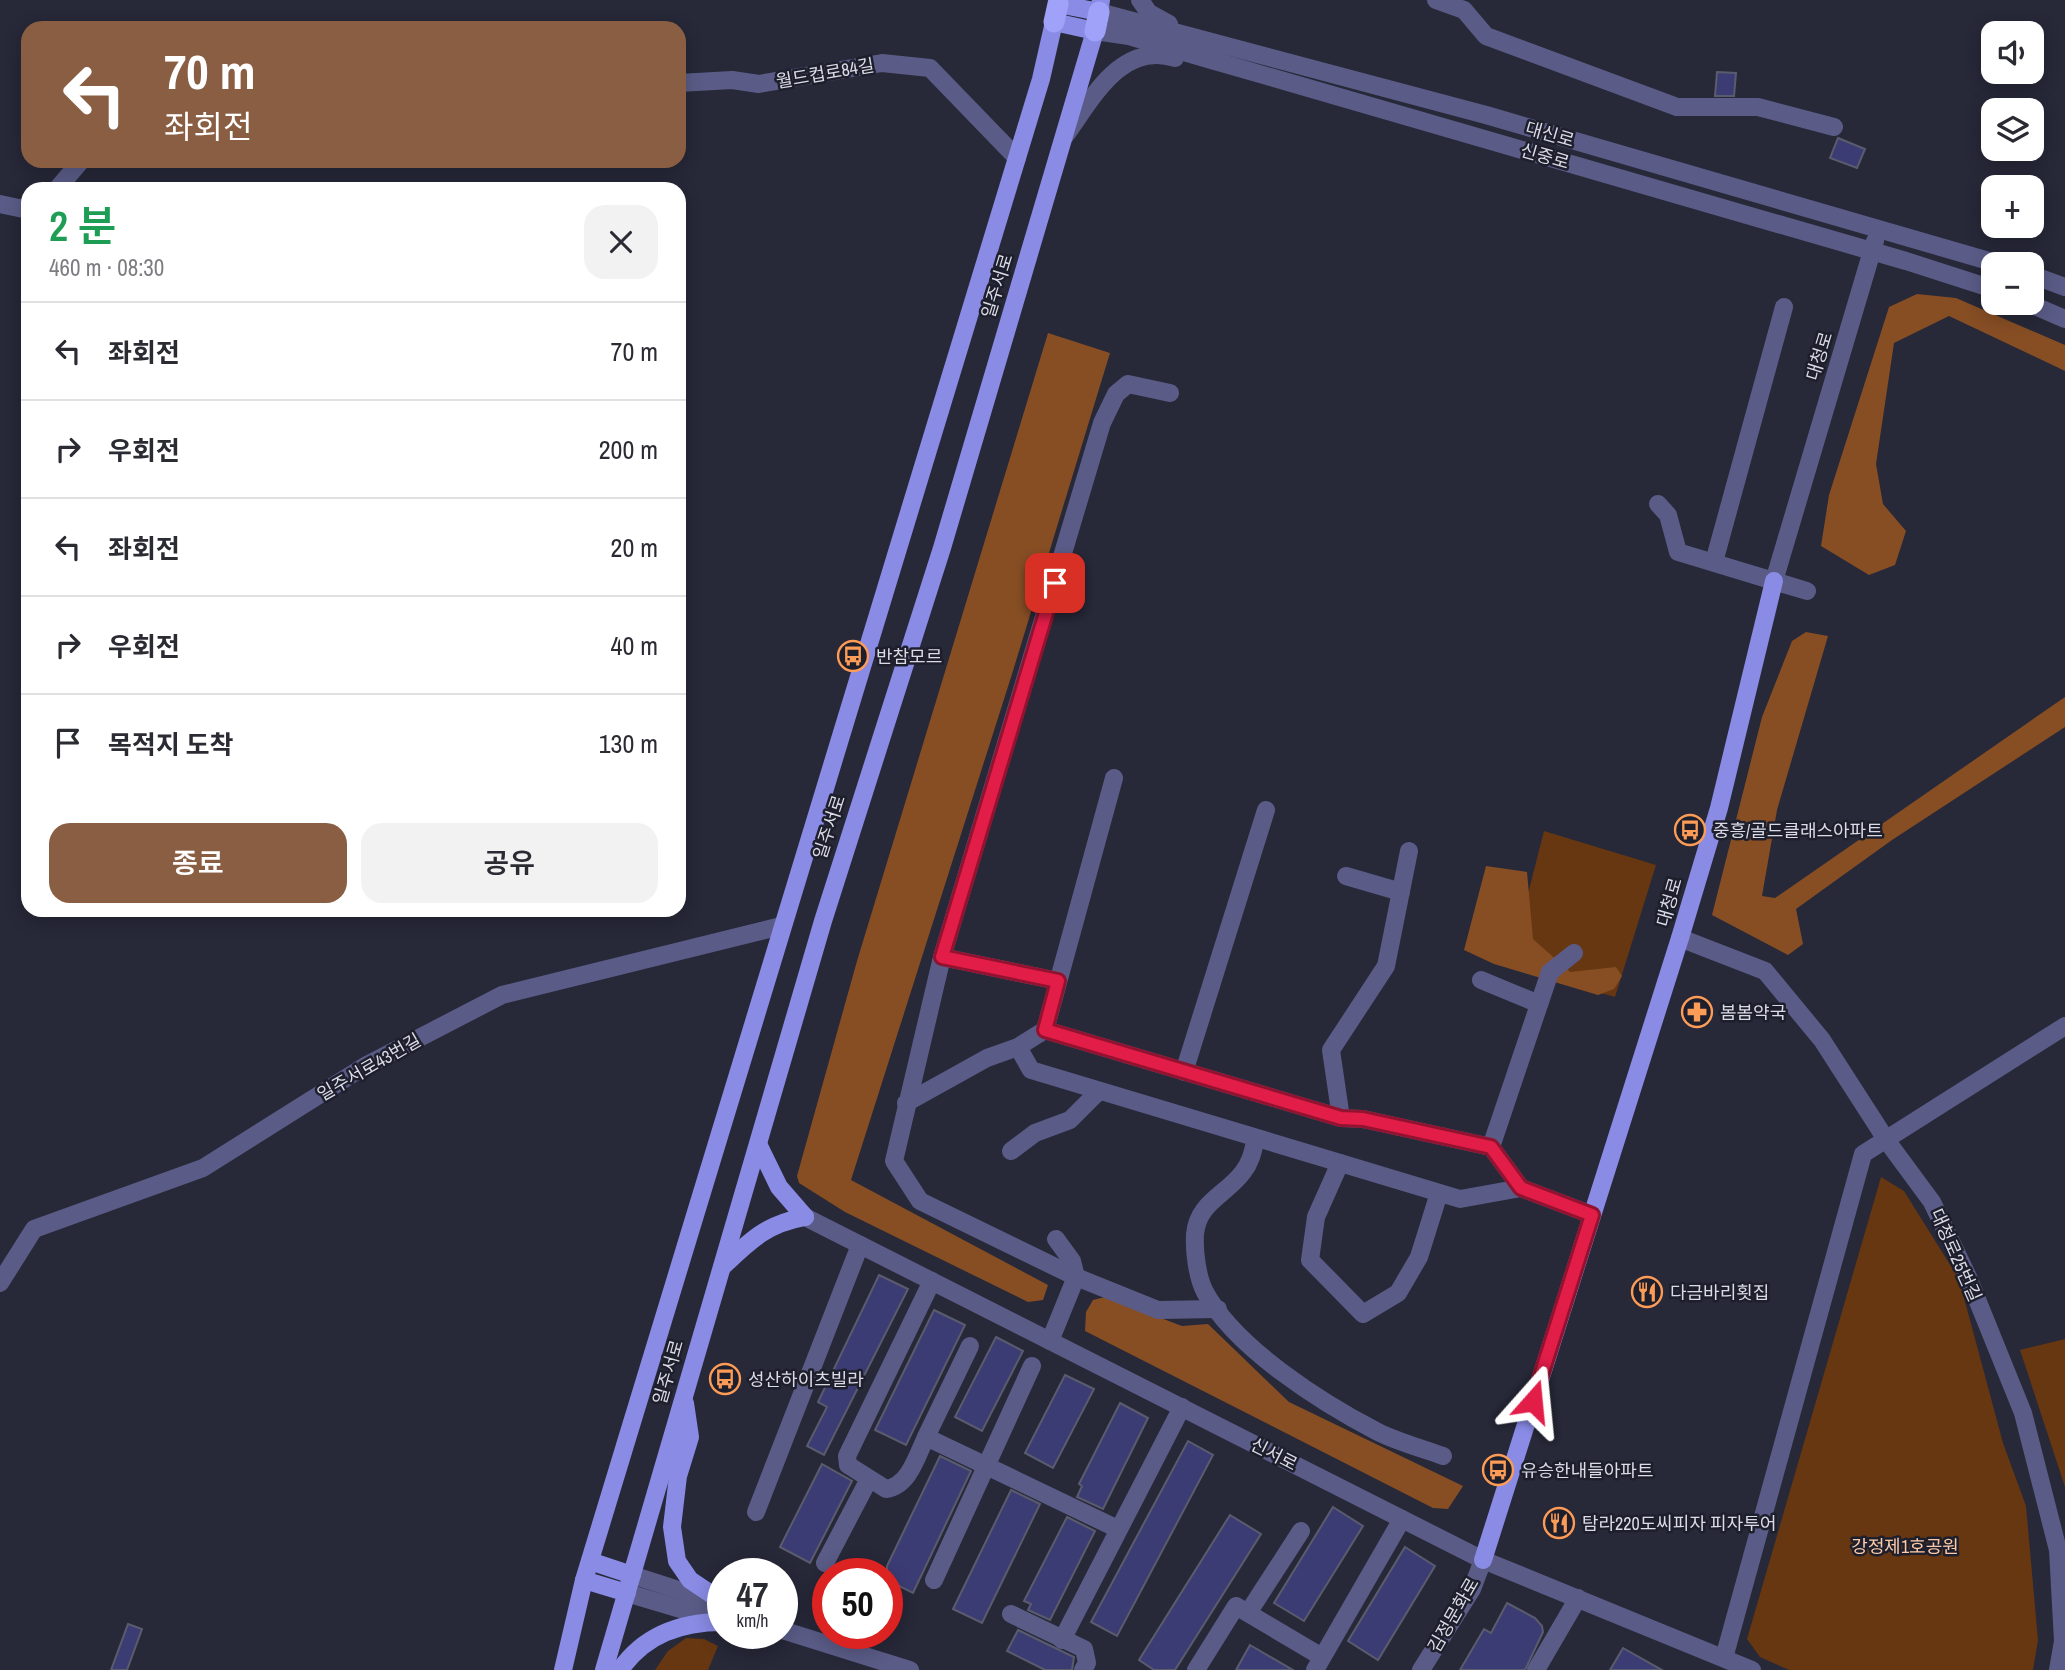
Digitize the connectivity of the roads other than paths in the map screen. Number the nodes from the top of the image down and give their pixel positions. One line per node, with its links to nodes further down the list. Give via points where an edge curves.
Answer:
1 (1140, 0): 5 (street, via 1165,23 1214,37)
2 (1436, 0): 7 (street, via 1464,10 1486,36 1676,107 1758,107)
3 (1057, 9): 4 (main road); 9 (main road, 일주서로)
4 (1098, 14): 5 (street, 신중로, via 1129,36); 8 (main road, 일주서로)
5 (1219, 53): 8 (street, via 1198,66 1165,55 1138,57 1110,75); 14 (street, 대신로, via 1486,115); 15 (street, 신중로)
6 (686, 83): 9 (street, 월드컵로84길, via 759,84 882,63 930,68)
7 (1834, 127)
8 (1065, 136): 49 (main road, 일주서로, via 942,548 823,921)
9 (1017, 158): 33 (main road, 일주서로)
10 (75, 168): 11 (street)
11 (63, 182)
12 (0, 204): 13 (street)
13 (21, 208)
14 (1879, 227): 15 (street, 대청로); 16 (street, 대신로)
15 (1872, 251): 18 (street, 신중로); 26 (street, 대청로)
16 (1981, 258)
17 (2044, 279): 19 (street)
18 (1981, 285)
19 (2065, 287)
20 (1784, 307): 25 (street)
21 (2044, 310): 22 (street)
22 (2065, 319)
23 (1170, 393): 36 (street, via 1128,384 1116,394 1102,424)
24 (1658, 504): 25 (street, via 1668,515 1678,551)
25 (1714, 562): 26 (street)
26 (1774, 581): 27 (street); 34 (main road, 대청로, via 1718,808)
27 (1807, 591)
28 (1114, 778): 38 (street)
29 (1266, 810): 43 (street)
30 (1409, 851): 32 (street)
31 (1346, 876): 32 (street)
32 (1401, 892): 46 (street, via 1386,966 1331,1050)
33 (781, 926): 62 (street, 일주서로43번길, via 502,995 365,1066 203,1168 34,1228); 79 (main road, 일주서로)
34 (1680, 938): 48 (street, 대청로25번길, via 1765,971 1822,1040); 55 (main road, 대청로)
35 (1574, 953): 39 (street, via 1550,972)
36 (942, 957): 38 (street); 45 (street)
37 (1481, 980): 39 (street)
38 (1058, 981): 41 (street)
39 (1539, 1004): 50 (street)
40 (2065, 1026): 48 (street)
41 (1045, 1030): 42 (street); 43 (street)
42 (1018, 1047): 44 (street, via 1031,1070); 45 (street, via 987,1058)
43 (1184, 1072): 46 (street)
44 (1099, 1091): 47 (street); 51 (street, via 1070,1120 1035,1133)
45 (906, 1103): 60 (street, via 894,1161 920,1201)
46 (1341, 1118): 50 (street)
47 (1256, 1138): 52 (street); 63 (street, via 1246,1167 1204,1207 1195,1232 1204,1290)
48 (1887, 1141): 93 (street, via 1863,1154); 104 (street, 대청로25번길, via 1932,1202 1968,1276 2022,1413 2058,1550 2063,1641)
49 (759, 1146): 56 (main road, via 779,1187); 59 (main road, 일주서로)
50 (1491, 1147): 53 (street)
51 (1011, 1152)
52 (1340, 1163): 54 (street); 54 (street, via 1316,1217 1310,1260 1363,1314 1398,1293 1419,1257)
53 (1521, 1188): 54 (street, via 1460,1199); 55 (street)
54 (1439, 1193)
55 (1592, 1215): 78 (main road, 대청로)
56 (805, 1217): 58 (street, 신서로); 59 (main road, via 779,1222 757,1234)
57 (1056, 1239): 60 (street, via 1072,1261)
58 (860, 1245): 61 (street, 신서로); 73 (street)
59 (722, 1267): 67 (main road, 일주서로)
60 (1076, 1277): 63 (street, via 1158,1310); 64 (street)
61 (932, 1281): 64 (street, 신서로); 72 (street, via 847,1456 848,1465)
62 (0, 1283)
63 (1218, 1310): 70 (street, via 1233,1329 1307,1391 1380,1433)
64 (1050, 1341): 68 (street, 신서로)
65 (970, 1346): 69 (street)
66 (1032, 1366): 71 (street)
67 (684, 1398): 80 (main road, 일주서로); 83 (main road, via 690,1437 678,1476 672,1527 677,1561 690,1580)
68 (1182, 1408): 74 (street, 신서로); 75 (street)
69 (926, 1437): 71 (street); 72 (street, via 908,1474 895,1488 886,1489)
70 (1443, 1456)
71 (988, 1467): 75 (street); 82 (street)
72 (869, 1479): 77 (street)
73 (756, 1512)
74 (1402, 1519): 78 (street, 신서로); 94 (street)
75 (1118, 1529): 92 (street)
76 (1301, 1531): 87 (street)
77 (828, 1558)
78 (1483, 1560): 86 (street, 신서로); 101 (street, 김정문화로, via 1472,1589)
79 (590, 1561): 80 (main road); 81 (main road, 일주서로)
80 (632, 1575): 84 (main road, 일주서로); 85 (street)
81 (584, 1580): 84 (main road); 95 (main road, 일주서로)
82 (934, 1580)
83 (707, 1592)
84 (627, 1593): 89 (street); 96 (main road, 일주서로)
85 (707, 1598)
86 (1578, 1598): 93 (street, 신서로); 102 (street)
87 (1248, 1613): 94 (street); 100 (street, via 1236,1606)
88 (1011, 1614): 92 (street)
89 (707, 1617)
90 (707, 1624): 97 (main road, via 673,1627 646,1643)
91 (798, 1635): 98 (street)
92 (1062, 1640): 99 (street, via 1084,1649 1087,1663)
93 (1724, 1658): 103 (street, 신서로)
94 (1319, 1664)
95 (563, 1670)
96 (604, 1670)
97 (620, 1670)
98 (910, 1670)
99 (1083, 1670)
100 (1196, 1670)
101 (1421, 1670)
102 (1536, 1670)
103 (1752, 1670)
104 (2058, 1670)

